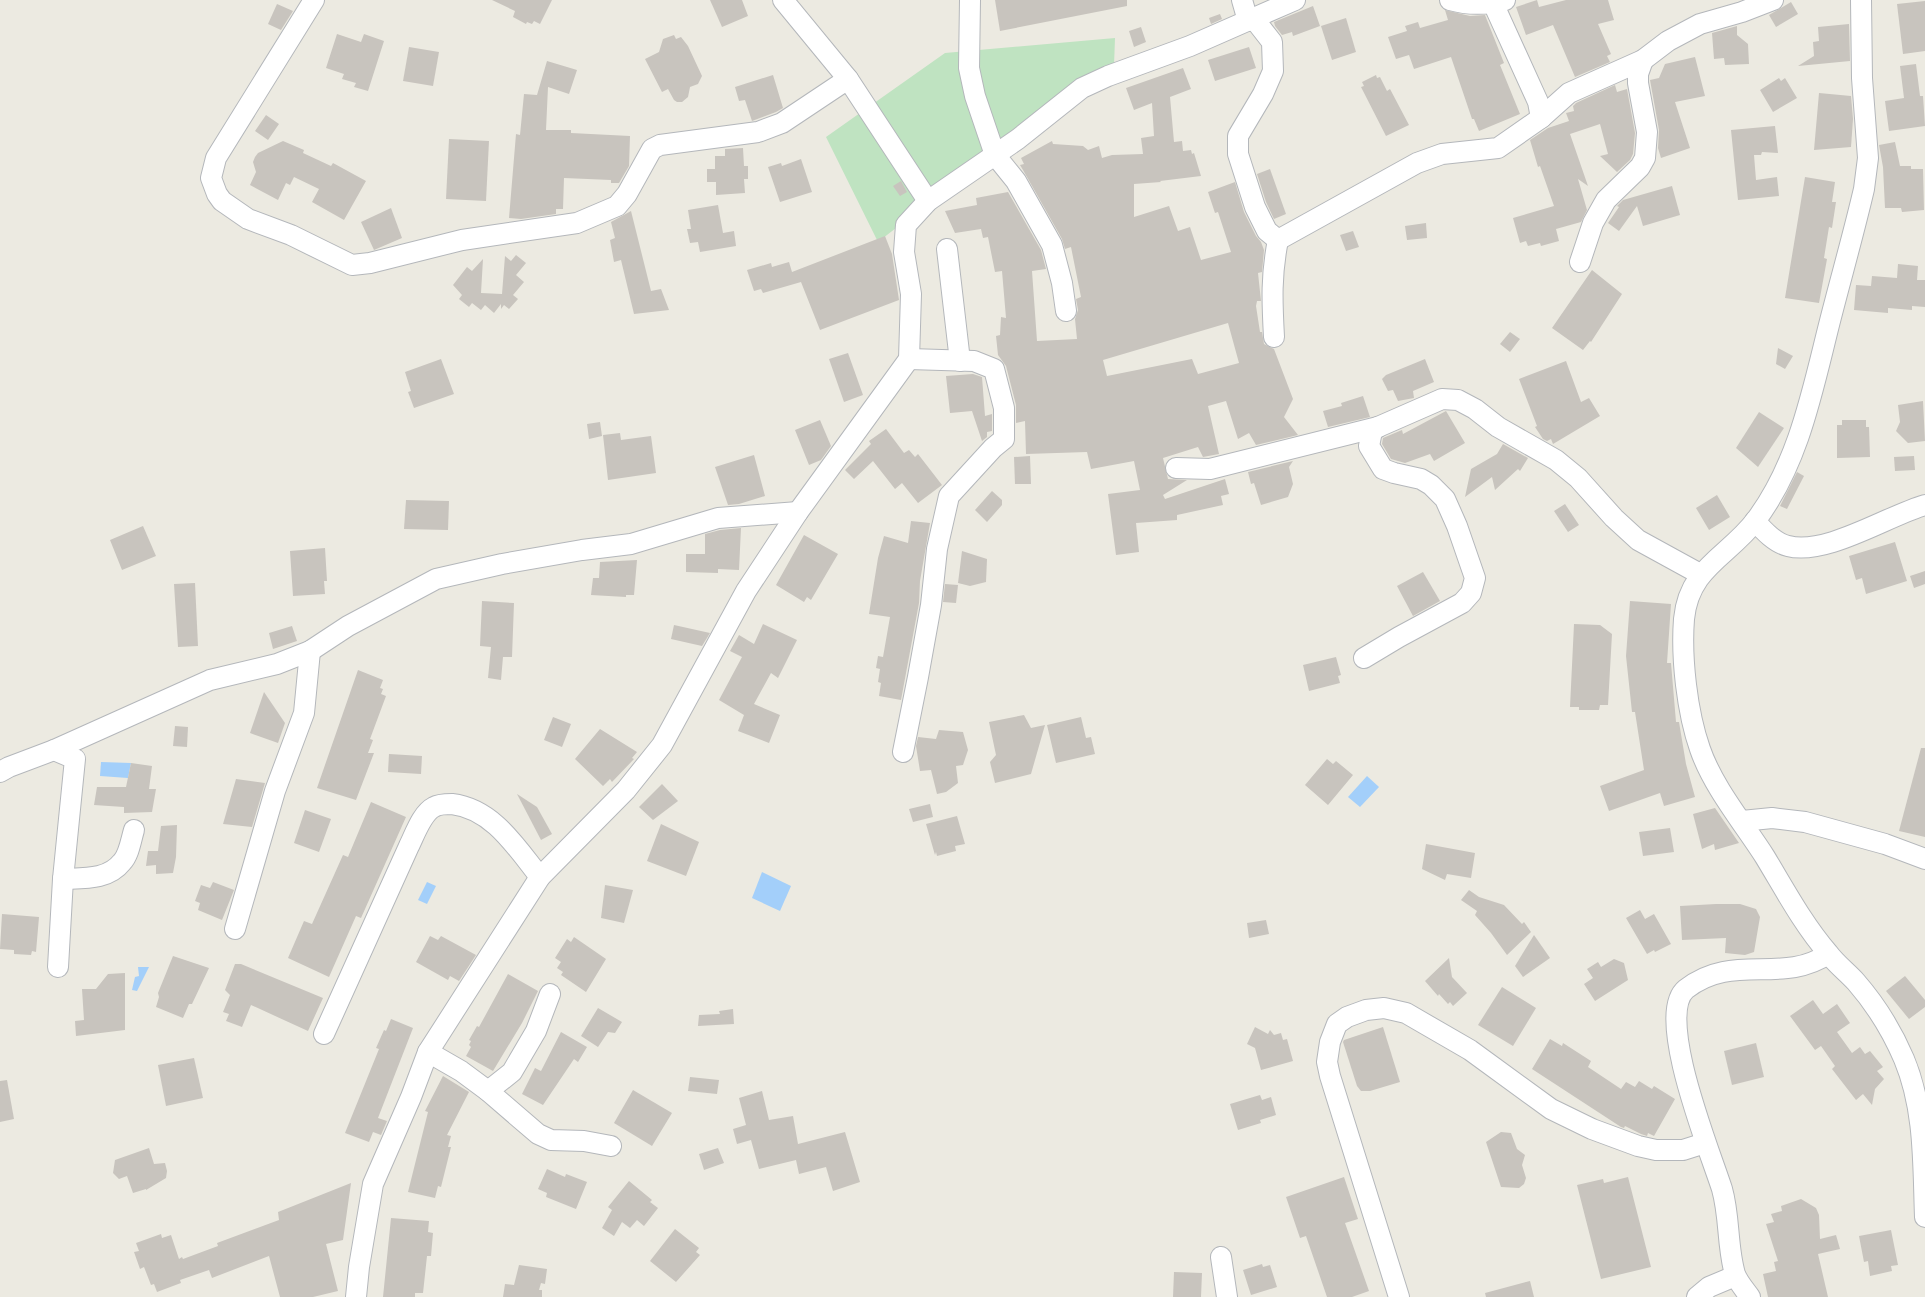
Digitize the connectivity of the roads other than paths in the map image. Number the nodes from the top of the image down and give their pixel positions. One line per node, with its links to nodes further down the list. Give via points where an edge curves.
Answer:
1 (314, 0): 12 (street, via 216,158 211,178 222,201 248,219 352,265 462,240 577,223 617,206 652,148 758,132 782,123)
2 (783, 0): 12 (street)
3 (970, 0): 14 (street, via 969,68)
4 (1242, 0): 10 (street)
5 (1296, 0): 10 (street)
6 (1450, 0): 9 (street)
7 (1773, 0): 11 (street, via 1700,24)
8 (1860, 0): 27 (street, via 1868,158 1864,189 1804,421 1784,474)
9 (1499, 2): 13 (street)
10 (1251, 20): 14 (street, via 1082,88); 16 (street, via 1272,42 1273,71 1238,136 1238,154 1255,207 1267,231)
11 (1643, 60): 13 (street, via 1569,93); 18 (street, via 1638,83 1647,132 1645,158 1606,200 1593,223)
12 (848, 79): 15 (street)
13 (1541, 118): 16 (street, via 1498,148 1442,154 1417,163)
14 (995, 155): 15 (street); 19 (street, via 1016,181 1052,245)
15 (928, 201): 21 (street, via 906,225 904,252 911,294)
16 (1278, 240): 20 (street, via 1272,269)
17 (947, 249): 22 (street)
18 (1580, 262)
19 (1066, 312)
20 (1274, 337)
21 (909, 359): 22 (street); 26 (street)
22 (960, 360): 32 (street, via 994,369 1004,408 1004,439 949,496)
23 (1378, 427): 24 (street, via 1210,469); 28 (street, via 1442,399 1458,400 1556,460 1638,540); 30 (street, via 1372,431 1369,446 1375,459 1383,469 1420,478 1445,499 1475,578 1462,603)
24 (1176, 468)
25 (1925, 505): 27 (street, via 1810,549 1786,546)
26 (798, 512): 29 (street, via 718,518 631,544 502,564 436,579); 37 (street, via 746,591 662,745 626,790)
27 (1755, 521): 28 (street)
28 (1700, 574): 34 (street, via 1690,591 1684,618 1689,705 1700,750)
29 (310, 651): 31 (street, via 277,664 210,680); 39 (street, via 304,713 275,791)
30 (1364, 658)
31 (54, 750): 33 (street); 38 (street, via 75,759)
32 (903, 752)
33 (0, 772)
34 (1742, 821): 36 (street, via 1772,818 1805,822); 40 (street)
35 (134, 830): 38 (street, via 124,861 111,872 95,878)
36 (1925, 859)
37 (540, 877): 43 (street, via 503,830 477,811 444,804 433,807 409,846); 44 (street)
38 (63, 879): 41 (street)
39 (235, 929)
40 (1828, 954): 46 (street, via 1802,967 1730,969 1708,976 1684,991 1675,1021); 48 (street, via 1884,1018 1905,1061 1923,1127)
41 (58, 967)
42 (550, 994): 45 (street, via 536,1031 512,1072)
43 (324, 1034)
44 (428, 1052): 45 (street); 51 (street, via 373,1184 358,1267)
45 (488, 1091): 47 (street, via 538,1134 551,1140)
46 (1705, 1143): 50 (street, via 1722,1190); 53 (street, via 1683,1150 1638,1146 1551,1109 1470,1050 1406,1013 1384,1008 1347,1017 1337,1024 1327,1062)
47 (610, 1146)
48 (1925, 1217)
49 (1221, 1257): 52 (street)
50 (1735, 1276): 54 (street); 55 (street)
51 (357, 1297)
52 (1227, 1297)
53 (1399, 1297)
54 (1697, 1297)
55 (1750, 1297)

